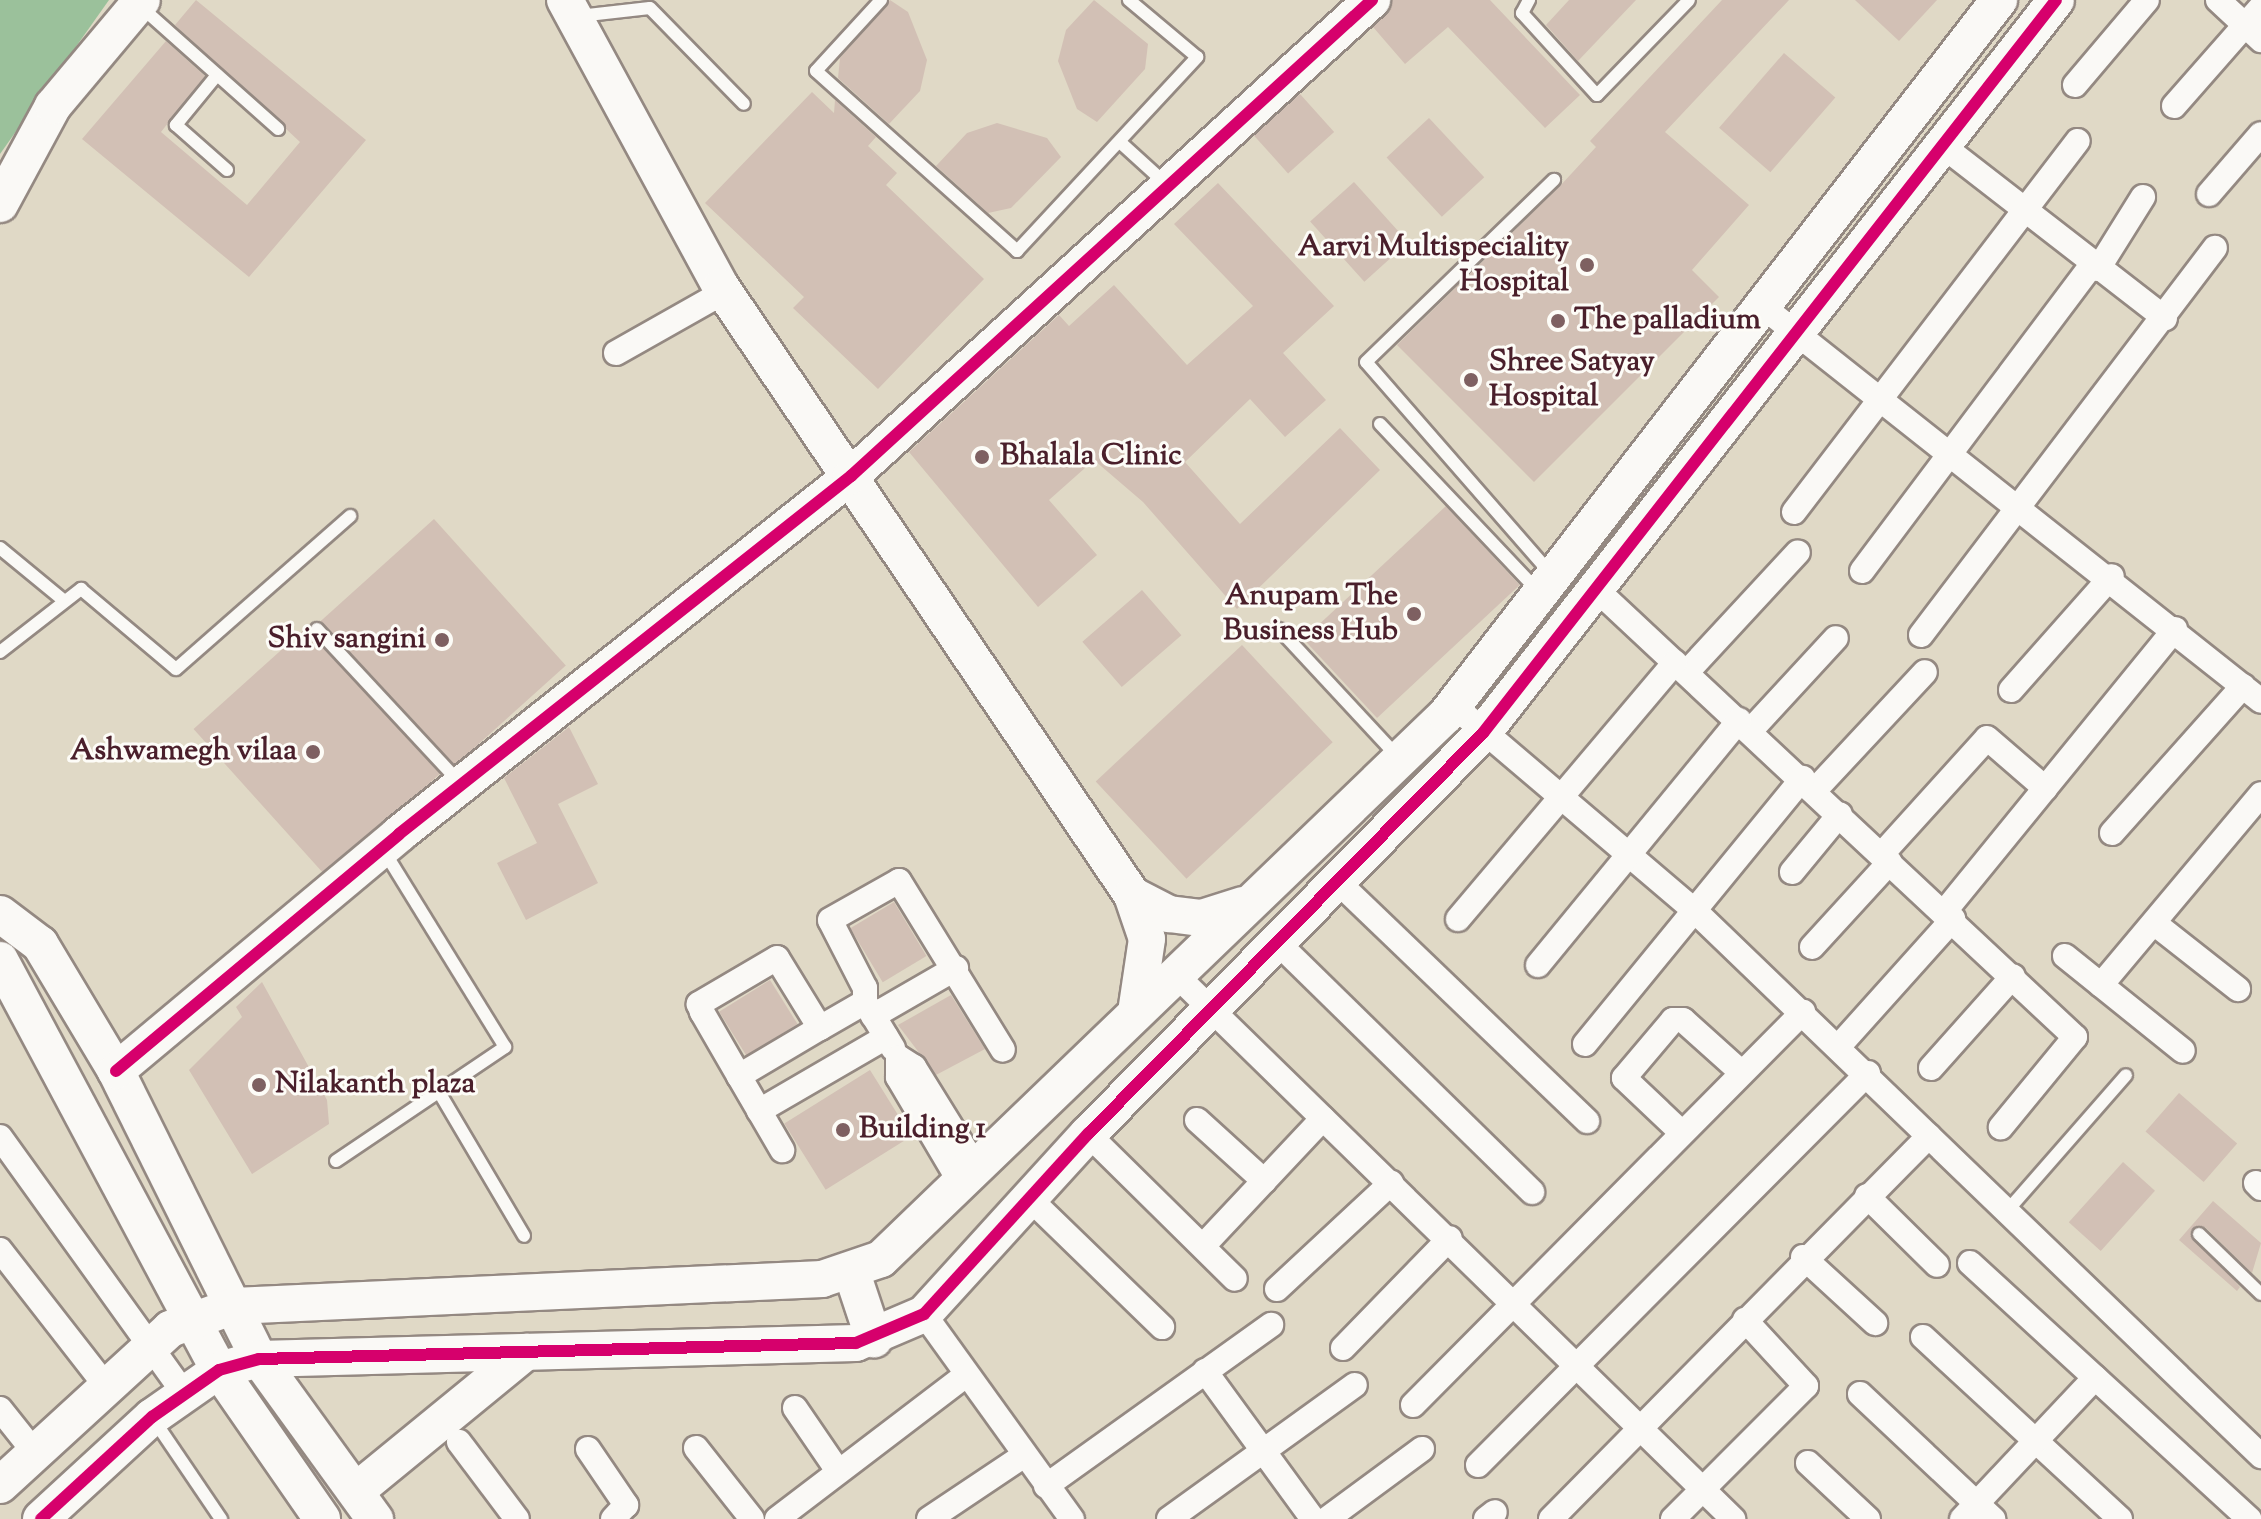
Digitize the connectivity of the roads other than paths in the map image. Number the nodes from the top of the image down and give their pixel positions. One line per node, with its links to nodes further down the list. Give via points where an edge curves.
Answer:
1 (881, 0): 20 (lane, via 816,71 1017,251)
2 (1129, 0): 20 (lane, via 1197,57)
3 (1372, 0): 24 (street)
4 (1529, 0): 5 (lane, via 1522,13 1597,95)
5 (1689, 0)
6 (1999, 0): 32 (street)
7 (2056, 0): 21 (street)
8 (2147, 0): 14 (street)
9 (2218, 0): 12 (street)
10 (140, 2): 13 (lane); 27 (street, via 53,106)
11 (572, 8): 15 (lane, via 650,8); 31 (street)
12 (2256, 24): 16 (street)
13 (217, 75): 17 (lane); 22 (lane, via 176,125)
14 (2075, 85)
15 (744, 104)
16 (2174, 106)
17 (278, 129)
18 (2261, 134): 25 (street)
19 (2078, 141): 28 (street)
20 (1121, 143): 24 (lane)
21 (1939, 143): 28 (street); 34 (street)
22 (227, 170)
23 (1554, 180): 47 (lane, via 1366,362)
24 (1168, 186): 39 (street)
25 (2209, 194)
26 (2143, 197): 30 (street)
27 (0, 204)
28 (2025, 212): 30 (street); 36 (street)
29 (2215, 248): 33 (street)
30 (2095, 267): 33 (street); 38 (street)
31 (724, 292): 35 (street); 39 (street)
32 (1762, 306): 34 (street); 47 (street)
33 (2165, 318): 40 (street)
34 (1793, 330): 36 (street); 48 (street)
35 (616, 353)
36 (1883, 399): 38 (street); 41 (street)
37 (1380, 424): 47 (lane)
38 (1954, 455): 40 (street); 45 (street)
39 (851, 476): 65 (street); 76 (street)
40 (2021, 507): 46 (street); 53 (street)
41 (1794, 512)
42 (350, 516): 49 (lane, via 176,669 86,591)
43 (0, 548): 49 (lane)
44 (1798, 552): 56 (street)
45 (1862, 571)
46 (2112, 576): 52 (street); 58 (street)
47 (1547, 585): 60 (street)
48 (1598, 591): 56 (street); 62 (street)
49 (62, 599): 55 (lane)
50 (317, 629): 65 (lane)
51 (1279, 629): 63 (lane)
52 (2175, 629): 59 (street); 66 (street)
53 (1921, 635)
54 (1836, 638): 61 (street)
55 (0, 652)
56 (1681, 667): 61 (street); 68 (street)
57 (1925, 672): 64 (street)
58 (2011, 690)
59 (2252, 694): 70 (street)
60 (1453, 705): 62 (street); 63 (street)
61 (1745, 725): 64 (street); 72 (street)
62 (1483, 733): 68 (street); 75 (street)
63 (1400, 760): 77 (street)
64 (1809, 784): 69 (street); 78 (street)
65 (464, 787): 71 (street)
66 (2045, 788): 73 (street, via 1987,738); 80 (street)
67 (2261, 794): 82 (street)
68 (1561, 796): 72 (street); 81 (street)
69 (1840, 814): 73 (street); 74 (street)
70 (2112, 833)
71 (382, 848): 104 (street); 109 (lane, via 505,1047)
72 (1627, 853): 78 (street); 86 (street)
73 (1886, 858): 80 (street); 84 (street)
74 (1792, 872)
75 (1341, 885): 83 (street); 113 (street)
76 (1132, 895): 77 (street, via 1169,914 1202,918); 96 (street, via 1147,939)
77 (1252, 902): 89 (street)
78 (1695, 911): 95 (street); 98 (street)
79 (0, 914): 104 (street, via 40,944)
80 (1949, 915): 90 (street); 99 (street)
81 (1458, 919)
82 (2154, 923): 91 (street); 92 (street)
83 (1280, 945): 94 (street); 124 (street)
84 (1812, 947)
85 (2065, 956): 91 (street)
86 (1538, 965)
87 (956, 968): 93 (street); 93 (street, via 906,886 894,883 830,920 865,988); 101 (street)
88 (3, 974): 143 (street)
89 (1176, 975): 94 (street); 96 (street)
90 (2013, 976): 103 (street); 114 (street, via 2076,1039)
91 (2101, 985): 102 (street)
92 (2238, 989)
93 (869, 1009): 97 (street); 100 (street)
94 (1211, 1011): 111 (street); 116 (street)
95 (1803, 1012): 99 (street); 105 (street)
96 (1136, 1013): 121 (street)
97 (820, 1028): 108 (street); 108 (street, via 777,958 700,999)
98 (1585, 1044)
99 (1839, 1046): 106 (street)
100 (892, 1047): 110 (street); 121 (street, via 898,1077)
101 (1003, 1050)
102 (2183, 1051)
103 (1931, 1068)
104 (116, 1071): 141 (street)
105 (1741, 1072): 115 (street); 115 (street, via 1683,1020 1673,1020 1624,1078)
106 (1868, 1073): 117 (street); 154 (street)
107 (2126, 1075): 127 (lane)
108 (739, 1076): 110 (street)
109 (439, 1092): 120 (lane); 129 (lane)
110 (759, 1111): 119 (street)
111 (1323, 1118): 122 (street); 123 (street)
112 (1197, 1120): 122 (street)
113 (1587, 1121)
114 (2001, 1127)
115 (1682, 1133): 140 (street)
116 (1088, 1134): 126 (street); 131 (street)
117 (1929, 1136): 125 (street); 127 (street)
118 (0, 1137): 150 (street)
119 (782, 1150)
120 (336, 1161)
121 (968, 1175): 136 (street, via 881,1259)
122 (1264, 1181): 131 (street)
123 (1391, 1183): 130 (street); 138 (street)
124 (1532, 1192)
125 (1867, 1196): 133 (street); 135 (street)
126 (1030, 1199): 142 (street); 147 (street)
127 (2008, 1210): 176 (street)
128 (2199, 1234): 139 (lane)
129 (524, 1236)
130 (1450, 1238): 140 (street); 151 (street)
131 (1203, 1246): 137 (street)
132 (0, 1250): 160 (street)
133 (1803, 1257): 144 (street); 145 (street)
134 (1970, 1263): 158 (street)
135 (1937, 1265)
136 (852, 1273): 141 (street); 149 (street)
137 (1235, 1279)
138 (1277, 1289)
139 (2261, 1294)
140 (1517, 1302): 154 (street); 163 (street)
141 (234, 1306): 143 (street); 153 (street)
142 (924, 1314): 149 (street); 157 (street)
143 (193, 1319): 150 (street); 155 (street)
144 (1745, 1320): 167 (street); 182 (street, via 1806,1386)
145 (1875, 1323)
146 (1271, 1325): 156 (street)
147 (1162, 1327)
148 (1923, 1337): 168 (street)
149 (874, 1339): 152 (street)
150 (151, 1344): 160 (street); 161 (street)
151 (1343, 1348)
152 (526, 1352): 153 (street); 183 (street)
153 (259, 1359): 155 (street); 183 (street)
154 (1578, 1368): 167 (street); 178 (street)
155 (219, 1370): 161 (street); 187 (street)
156 (1205, 1371): 172 (street); 181 (street)
157 (965, 1376): 175 (street); 179 (street)
158 (2095, 1378): 168 (street); 202 (street)
159 (1355, 1385): 172 (street)
160 (106, 1386): 174 (street)
161 (185, 1394): 166 (street)
162 (1860, 1394): 184 (street)
163 (1413, 1405)
164 (795, 1408): 179 (street)
165 (0, 1409): 174 (street)
166 (152, 1417): 185 (street); 186 (lane)
167 (1640, 1427): 182 (street); 197 (street)
168 (2034, 1440): 184 (street); 201 (street)
169 (459, 1442): 188 (street)
170 (696, 1448): 190 (street)
171 (588, 1449): 189 (street, via 626,1507)
172 (1263, 1449): 194 (street); 195 (street)
173 (1422, 1449): 196 (street)
174 (35, 1453): 180 (street)
175 (1023, 1456): 181 (street); 192 (street)
176 (2261, 1456)
177 (1808, 1463): 200 (street)
178 (1478, 1465)
179 (838, 1471): 191 (street)
180 (0, 1485)
181 (1046, 1486): 193 (street)
182 (1704, 1490): 198 (street); 199 (street)
183 (365, 1505)
184 (1977, 1514)
185 (41, 1519)
186 (221, 1519)
187 (322, 1519)
188 (517, 1519)
189 (613, 1519)
190 (752, 1519)
191 (777, 1519)
192 (929, 1519)
193 (1072, 1519)
194 (1169, 1519)
195 (1313, 1519)
196 (1327, 1519)
197 (1551, 1519)
198 (1673, 1519)
199 (1733, 1519)
200 (1868, 1519)
201 (2120, 1519)
202 (2249, 1519)

